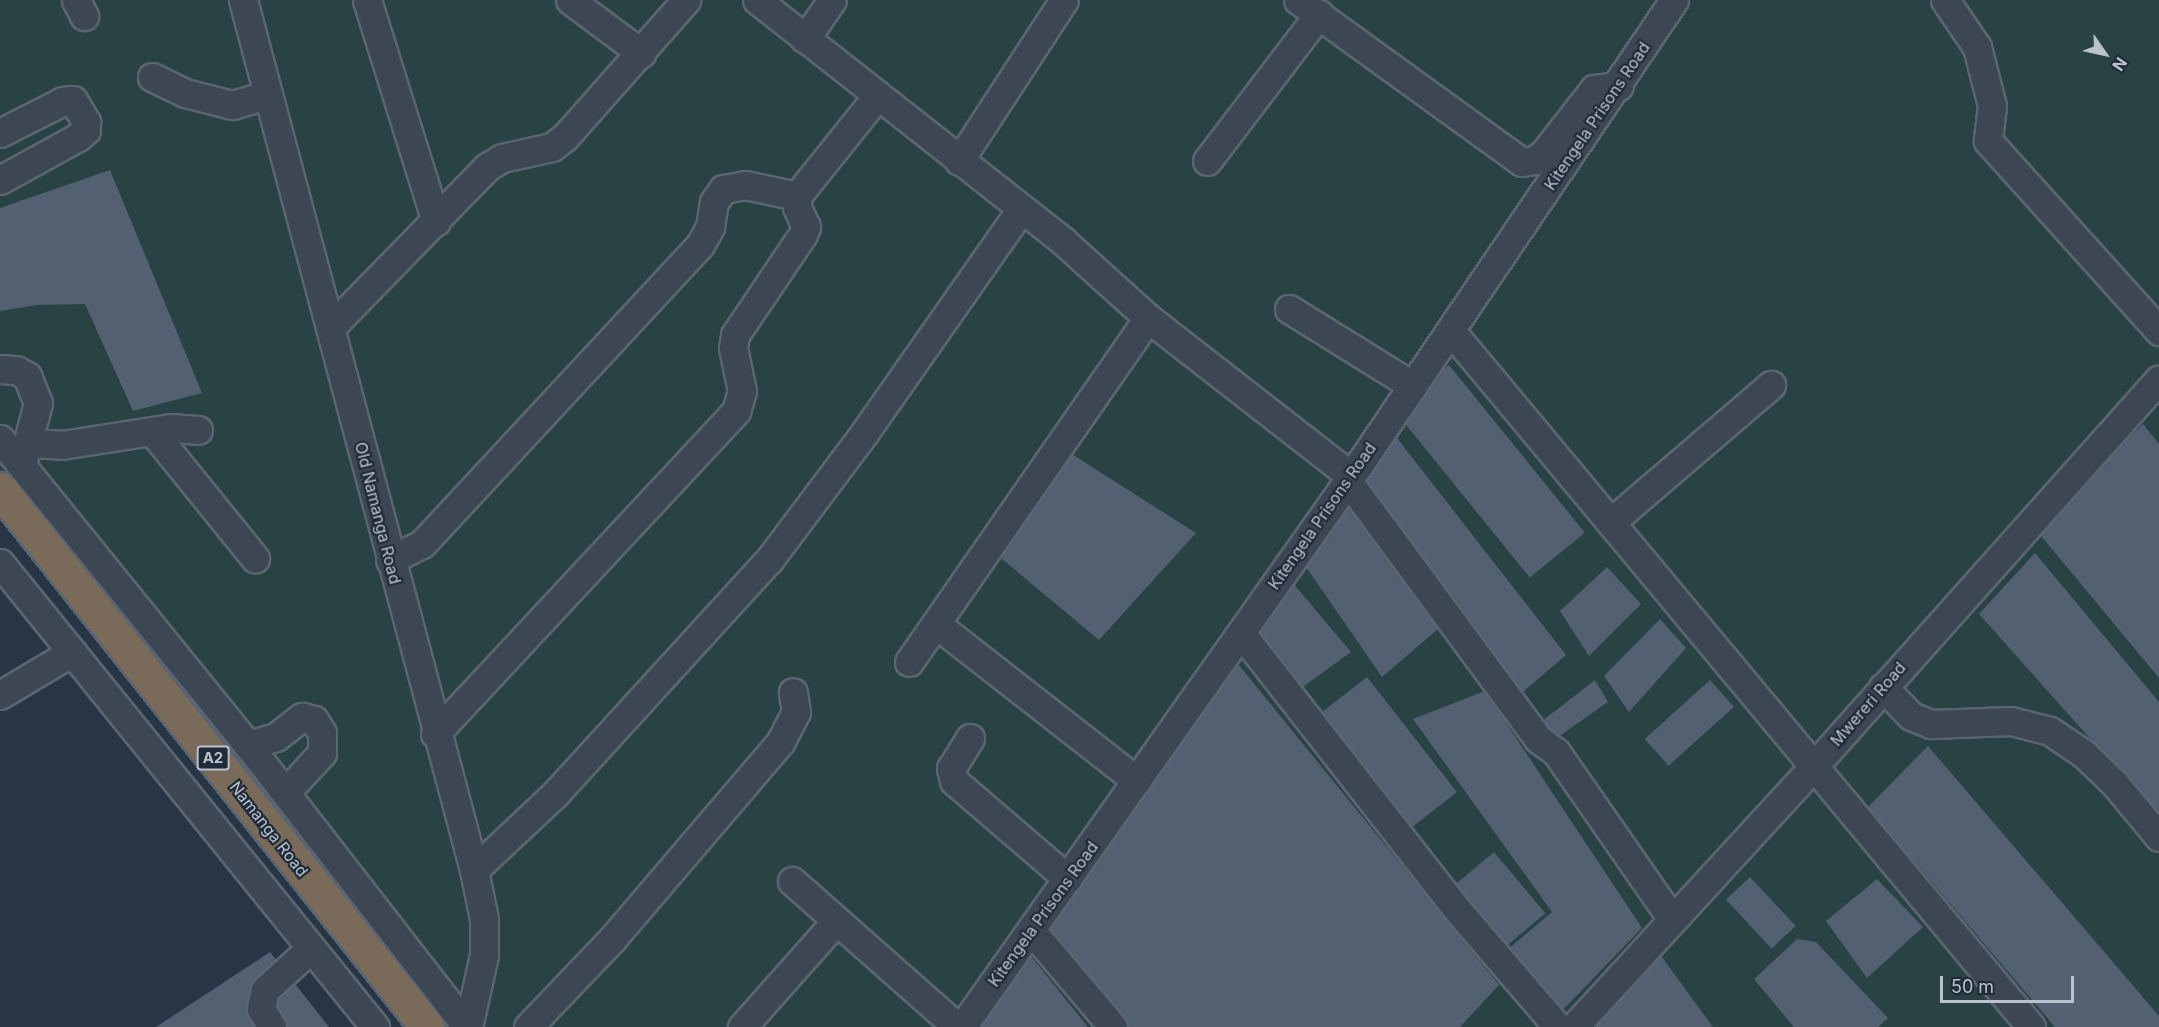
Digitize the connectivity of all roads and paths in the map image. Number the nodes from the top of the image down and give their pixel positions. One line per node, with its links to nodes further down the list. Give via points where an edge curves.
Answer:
1 (243, 0): 15 (street, Old Namanga Road)
2 (368, 0): 23 (street)
3 (570, 0): 12 (street)
4 (686, 0): 12 (street)
5 (757, 0): 11 (street)
6 (832, 0): 11 (street)
7 (1064, 0): 18 (street)
8 (1674, 0): 14 (street, Kitengela Prisons Road)
9 (1945, 0): 28 (street, via 1977,47 1992,106 1988,141)
10 (1308, 7): 14 (street, via 1522,162 1544,153 1594,90); 19 (street)
11 (805, 39): 16 (street)
12 (641, 53): 23 (street, via 552,147 502,158 487,167)
13 (152, 77): 15 (street, via 185,93 232,105)
14 (1619, 86): 27 (street, Kitengela Prisons Road)
15 (268, 95): 26 (street, Old Namanga Road)
16 (877, 96): 18 (street); 21 (street)
17 (0, 133): 20 (street, via 63,101 73,100 86,122 86,130 78,137)
18 (959, 161): 22 (street)
19 (1207, 161)
20 (0, 180)
21 (797, 196): 42 (street, via 745,185 723,189 714,202 710,227 700,245 422,544); 53 (street, via 797,207 806,227 803,234 735,335 733,348 742,391 736,411)
22 (1021, 209): 25 (street); 60 (street, via 866,432 769,560 556,793)
23 (436, 221): 26 (street)
24 (1289, 309): 32 (street)
25 (1148, 318): 37 (street); 44 (street)
26 (330, 328): 42 (street, Old Namanga Road)
27 (1451, 331): 32 (street, Kitengela Prisons Road); 40 (street)
28 (2159, 331)
29 (0, 369): 36 (street, via 16,370 30,380 38,409)
30 (2159, 379): 49 (street, Mwereri Road)
31 (1771, 385): 40 (street)
32 (1413, 386): 37 (street, Kitengela Prisons Road)
33 (198, 430): 34 (street)
34 (152, 431): 36 (street, via 62,444); 41 (street)
35 (0, 439): 36 (street)
36 (25, 454): 38 (street); 48 (street)
37 (1349, 478): 45 (street, Kitengela Prisons Road); 63 (street, via 1538,739 1556,752)
38 (0, 484)
39 (0, 489): 52 (highway, Namanga Road / A2)
40 (1611, 522): 56 (street)
41 (255, 558)
42 (390, 560): 53 (street, Old Namanga Road)
43 (0, 562): 46 (street)
44 (936, 624): 47 (street); 57 (street)
45 (1241, 633): 57 (street, Kitengela Prisons Road); 76 (street, via 1455,907)
46 (72, 652): 51 (street); 66 (street)
47 (909, 662)
48 (198, 686): 52 (street); 55 (street)
49 (1883, 687): 56 (street, Mwereri Road); 59 (street, via 1911,716 1931,724 2011,721 2050,731 2084,754 2115,784)
50 (793, 692): 71 (street, via 796,712 781,741 613,938)
51 (0, 695)
52 (175, 711): 69 (highway, Namanga Road / A2)
53 (435, 734): 60 (street, Old Namanga Road)
54 (970, 738): 61 (street, via 951,768 954,781)
55 (248, 745): 58 (street); 58 (street, via 276,737 302,717 314,720 322,733 322,753)
56 (1814, 766): 63 (street, Mwereri Road); 78 (street)
57 (1137, 781): 61 (street, Kitengela Prisons Road)
58 (285, 793): 70 (street)
59 (2159, 837)
60 (474, 870): 70 (street, Old Namanga Road, via 484,919 484,955)
61 (1068, 879): 65 (street, Kitengela Prisons Road)
62 (792, 882): 64 (street)
63 (1672, 919): 77 (street, Mwereri Road)
64 (836, 921): 72 (street); 73 (street)
65 (1030, 930): 74 (street, Kitengela Prisons Road); 75 (street)
66 (311, 948): 67 (street, via 265,990 261,1009); 68 (street)
67 (272, 1027)
68 (375, 1027)
69 (427, 1027)
70 (467, 1027)
71 (528, 1027)
72 (742, 1027)
73 (957, 1027)
74 (962, 1027)
75 (1113, 1027)
76 (1558, 1027)
77 (1574, 1027)
78 (2031, 1027)

